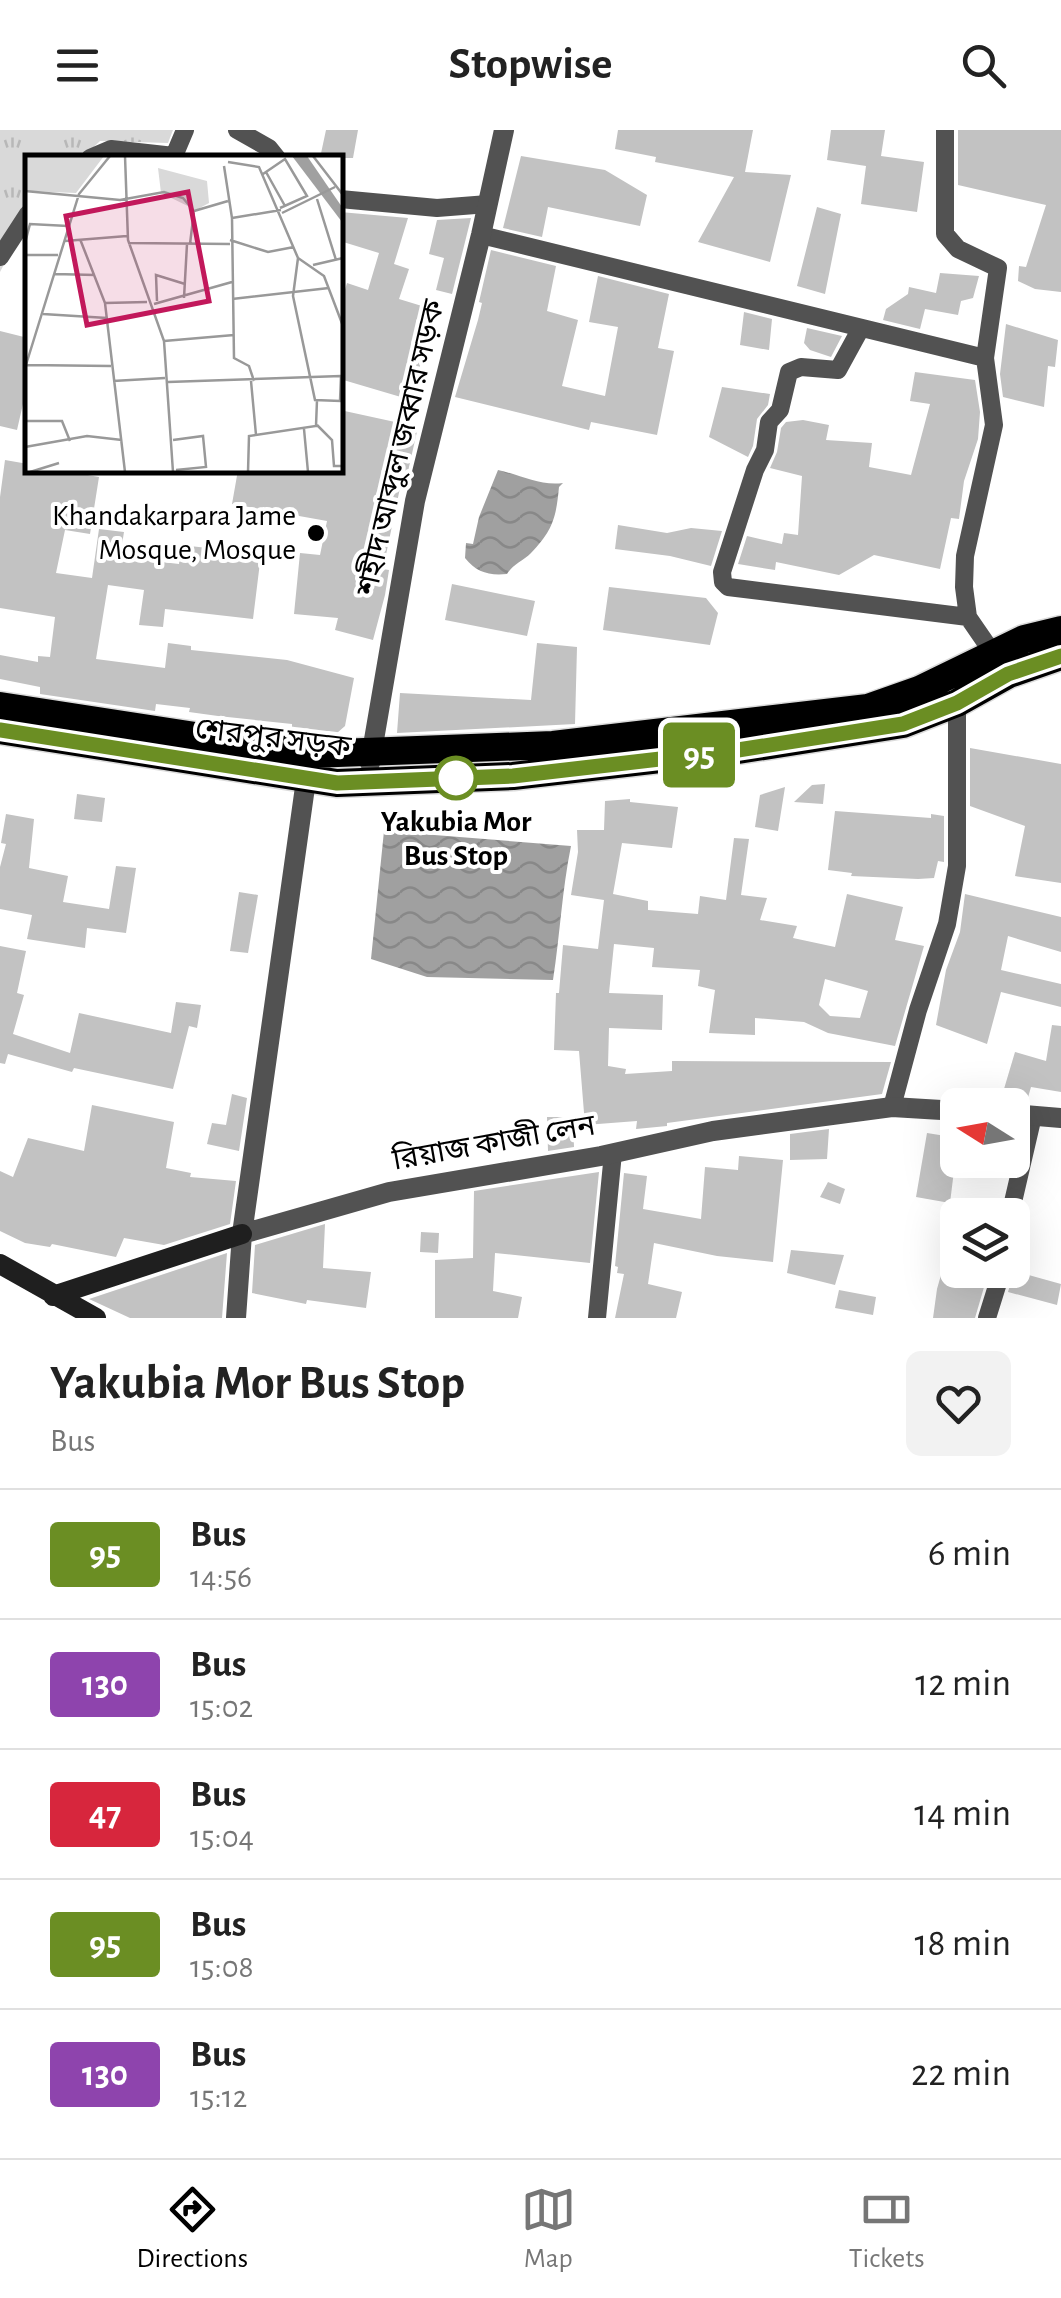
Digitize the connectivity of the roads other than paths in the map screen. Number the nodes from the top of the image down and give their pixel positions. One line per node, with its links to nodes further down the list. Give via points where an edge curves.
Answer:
1 (184, 130): 7 (street)
2 (237, 130): 8 (street)
3 (504, 130): 10 (street, শহীদ আব্দুল জব্বার সড়ক)
4 (945, 130): 15 (street, via 945,234 998,268)
5 (97, 155): 6 (street, via 111,149)
6 (165, 155)
7 (174, 155)
8 (275, 155)
9 (342, 199): 10 (street, via 437,208)
10 (488, 204): 12 (street, শহীদ আব্দুল জব্বার সড়ক)
11 (25, 219): 13 (street)
12 (482, 235): 14 (street); 23 (street, শহীদ আব্দুল জব্বার সড়ক, via 415,501)
13 (0, 257)
14 (861, 328): 15 (street); 16 (street, via 838,370 789,372 723,582)
15 (985, 358): 16 (street, via 994,424 965,556)
16 (968, 617): 19 (street)
17 (1061, 630): 19 (highway, শেরপুর সড়ক, via 1024,639)
18 (1061, 656): 19 (highway, শেরপুর সড়ক)
19 (1000, 663): 20 (highway, শেরপুর সড়ক); 23 (highway, শেরপুর সড়ক, via 838,714 553,744)
20 (957, 703): 25 (highway, শেরপুর সড়ক, via 903,724 738,750 513,776); 26 (street, via 957,866 947,924)
21 (0, 706): 23 (highway, শেরপুর সড়ক, via 311,754)
22 (0, 730): 24 (highway, শেরপুর সড়ক)
23 (370, 753): 25 (street, শহীদ আব্দুল জব্বার সড়ক)
24 (306, 780): 25 (highway, শেরপুর সড়ক); 31 (street)
25 (371, 782)
26 (892, 1108): 27 (street, রিয়াজ কাজী লেন); 30 (street, রিয়াজ কাজী লেন, via 713,1130)
27 (940, 1110)
28 (1030, 1116): 29 (street)
29 (1061, 1118)
30 (613, 1153): 31 (street, রিয়াজ কাজী লেন, via 389,1192); 37 (street)
31 (242, 1234): 34 (main road, রিয়াজ কাজী লেন); 36 (street)
32 (0, 1264): 34 (main road)
33 (996, 1288): 38 (street)
34 (54, 1296): 35 (main road)
35 (96, 1318)
36 (236, 1318)
37 (597, 1318)
38 (987, 1318)

